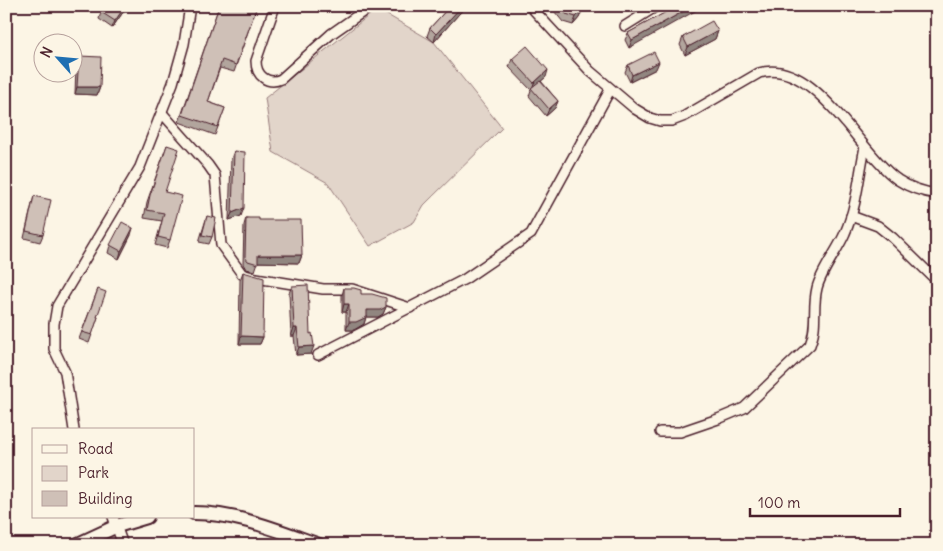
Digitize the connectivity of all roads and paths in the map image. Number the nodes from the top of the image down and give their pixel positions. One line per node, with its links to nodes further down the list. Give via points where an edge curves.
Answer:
1 (190, 6): 8 (street, via 184,44)
2 (274, 6): 3 (street, via 256,68 268,81 275,82 331,34)
3 (371, 6)
4 (530, 6): 7 (street)
5 (657, 6): 6 (street)
6 (625, 26)
7 (610, 90): 9 (street, via 650,118 672,121 759,73 776,71 800,80 816,91); 13 (street, via 531,234 465,279)
8 (162, 113): 13 (street, via 215,175 221,245 242,274 324,289 352,289); 15 (street, via 140,167 57,306 54,349 65,372)
9 (865, 146): 10 (street, via 898,180 918,191); 11 (street)
10 (937, 194)
11 (851, 216): 12 (street, via 878,226 894,238); 16 (street, via 817,286 815,332 810,345 744,408 680,432)
12 (937, 281)
13 (410, 308): 14 (street)
14 (318, 355)
15 (74, 428)
16 (660, 432)
17 (195, 513): 22 (main road, via 251,522)
18 (141, 518): 19 (main road)
19 (115, 522): 20 (main road); 21 (street)
20 (76, 545)
21 (123, 545)
22 (319, 545)

